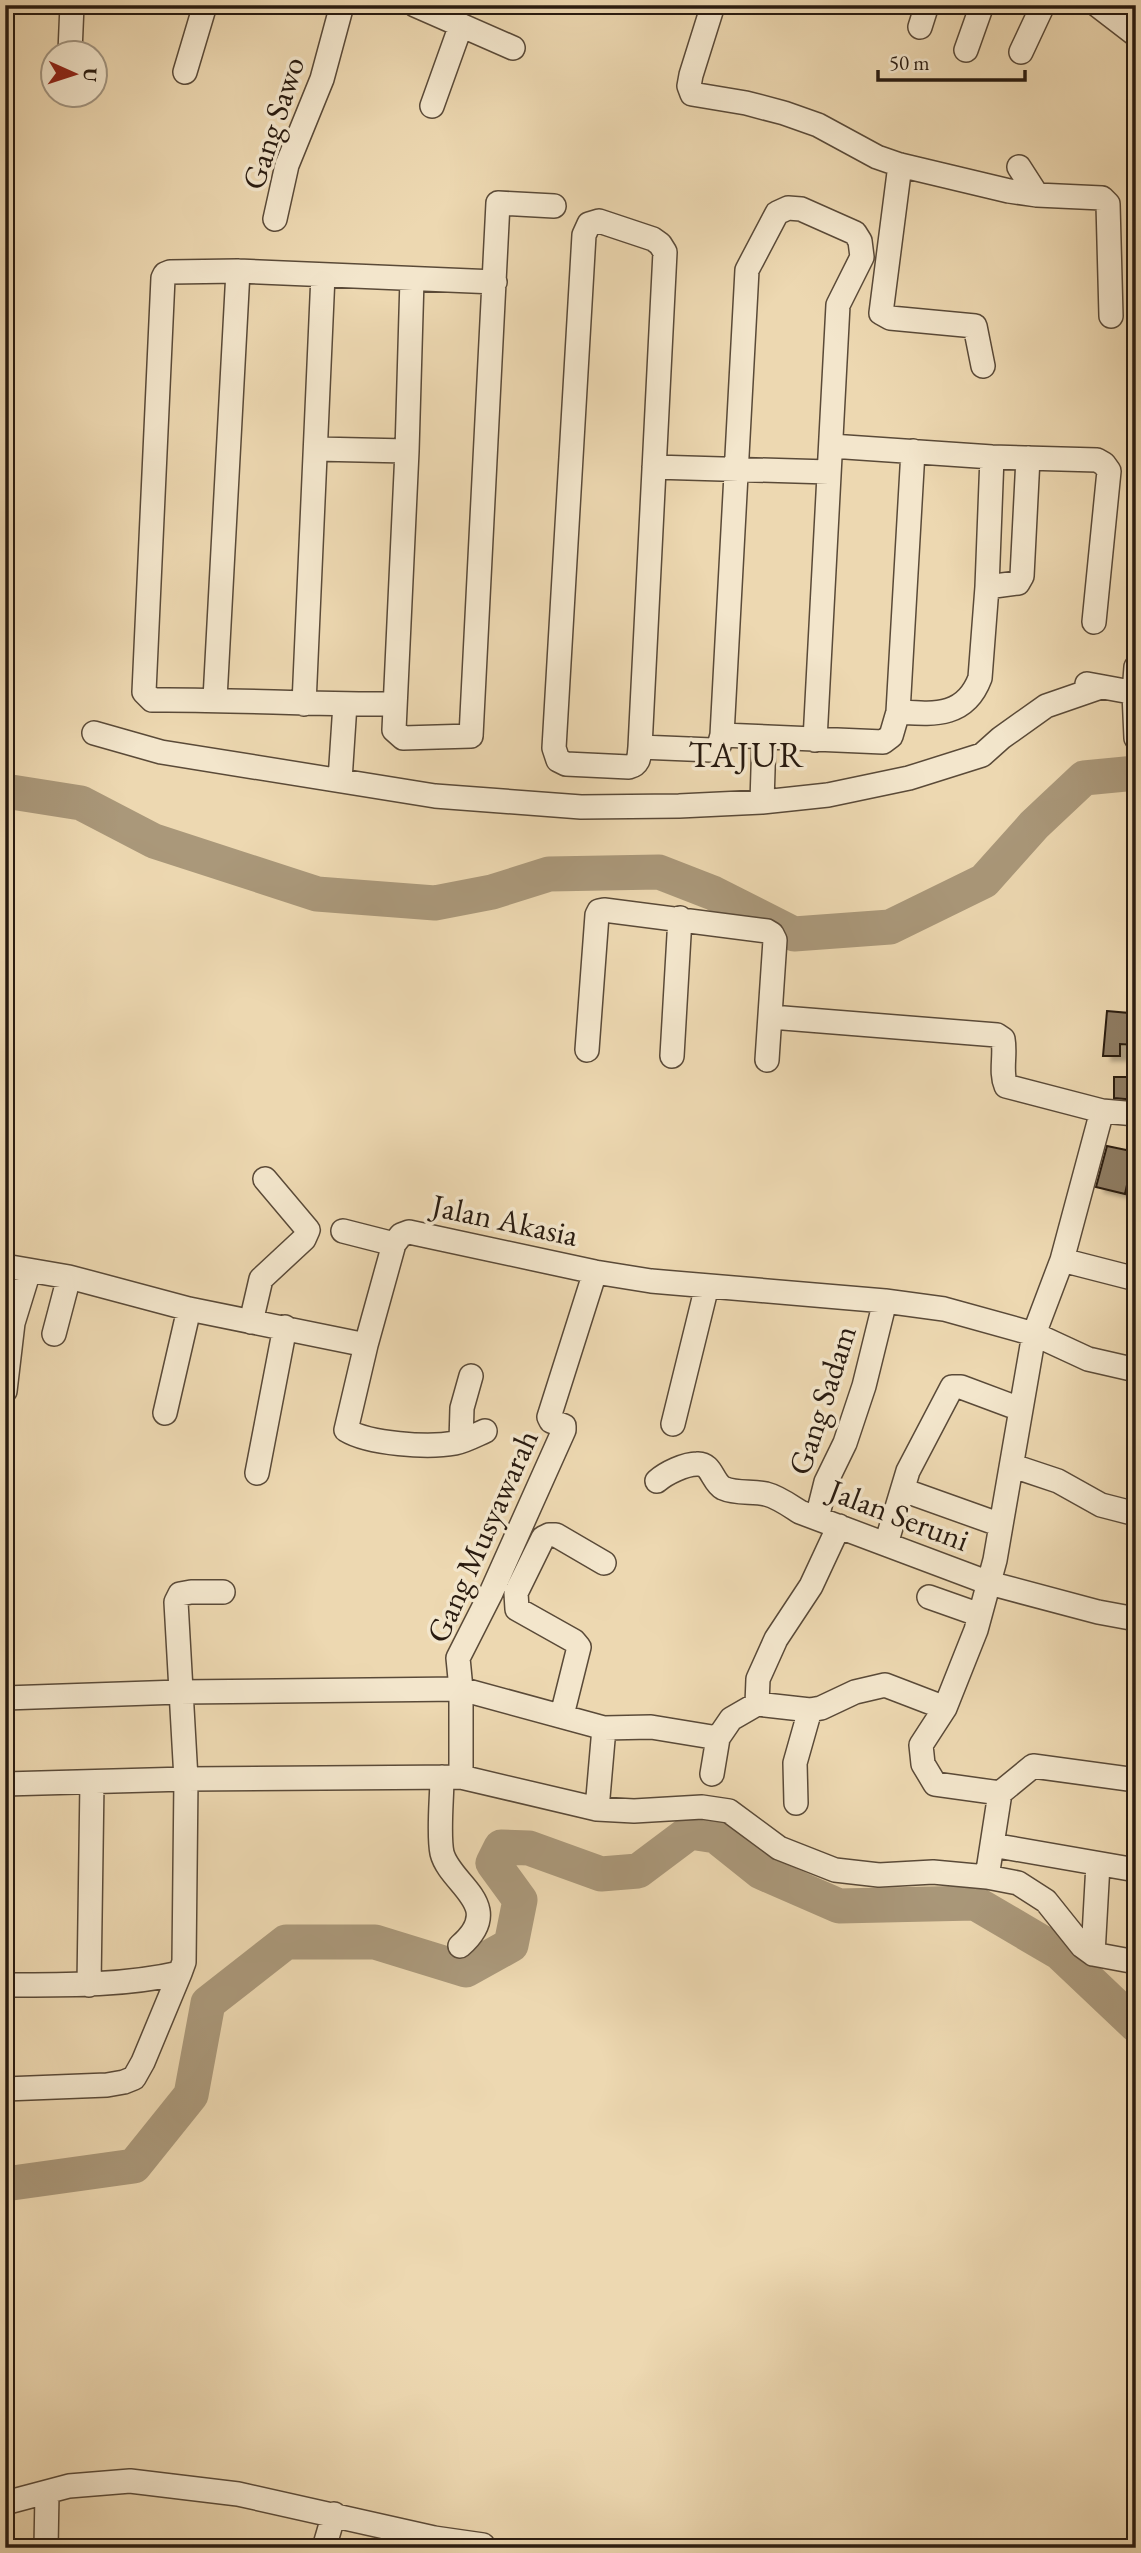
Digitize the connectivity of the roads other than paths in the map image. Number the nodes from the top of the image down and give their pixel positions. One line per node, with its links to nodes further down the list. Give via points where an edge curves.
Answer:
1 (72, 5): 11 (street)
2 (205, 5): 15 (street)
3 (342, 5): 21 (street, Gang Sawo, via 322,79 287,165)
4 (415, 5): 9 (street)
5 (713, 5): 17 (street, via 689,86 692,94 784,113)
6 (982, 5): 13 (street)
7 (1043, 5): 14 (street)
8 (1097, 5): 10 (street)
9 (461, 25): 12 (street); 16 (street)
10 (1136, 35)
11 (71, 38)
12 (513, 48)
13 (966, 50)
14 (1021, 52)
15 (185, 72)
16 (432, 106)
17 (900, 165): 19 (street); 27 (street, via 881,313 890,318 975,326)
18 (1019, 167): 19 (street)
19 (1037, 195): 26 (street, via 1106,200)
20 (554, 206): 25 (street, via 498,203)
21 (275, 219)
22 (238, 271): 23 (street); 41 (street); 41 (street, via 170,272 163,278 144,692 152,700)
23 (323, 275): 24 (street); 29 (street)
24 (412, 279): 25 (street); 30 (street)
25 (495, 282): 44 (street, via 471,736 403,738 394,730)
26 (1111, 316)
27 (983, 366)
28 (831, 446): 31 (street); 35 (street, via 838,305 862,257 860,241 855,233 788,208 777,213 747,270); 36 (street)
29 (316, 449): 30 (street); 42 (street)
30 (407, 451): 44 (street)
31 (913, 451): 32 (street); 45 (street)
32 (992, 457): 33 (street); 37 (street)
33 (1028, 458): 37 (street, via 1022,576 1018,583); 38 (street, via 1097,460 1109,471)
34 (654, 467): 35 (street); 51 (street); 51 (street, via 664,252 660,244 599,221 589,224 584,235 554,748 558,760 566,764 629,767 638,761)
35 (735, 468): 36 (street); 47 (street)
36 (829, 472): 50 (street)
37 (987, 587): 45 (street, via 975,691 941,714)
38 (1094, 622)
39 (1136, 667): 40 (street)
40 (1135, 693): 48 (street); 53 (street, via 1101,687 1046,706 982,755 896,781 828,795)
41 (215, 699): 42 (street)
42 (304, 704): 43 (street)
43 (345, 704): 44 (street); 52 (street)
44 (395, 704)
45 (898, 712): 50 (street, via 891,736 883,742)
46 (94, 733): 52 (street, via 161,752)
47 (722, 735): 49 (street); 51 (street, via 719,746 712,750)
48 (1135, 735)
49 (772, 738): 50 (street); 53 (street)
50 (815, 740)
51 (640, 747)
52 (340, 780): 53 (street, via 435,796 581,807 679,806)
53 (767, 797)
54 (680, 918): 55 (street, via 772,934); 56 (street, via 599,911); 57 (street)
55 (771, 1017): 58 (street); 59 (street, via 997,1035 1005,1047 1006,1086)
56 (587, 1050)
57 (672, 1056)
58 (767, 1060)
59 (1102, 1111): 60 (street); 64 (street)
60 (1136, 1114)
61 (265, 1179): 73 (street, via 308,1230 261,1279)
62 (343, 1231): 63 (street)
63 (394, 1244): 67 (street, Jalan Akasia, via 409,1232); 77 (street, Jalan Akasia)
64 (1062, 1260): 69 (street); 76 (street)
65 (5, 1266): 66 (street)
66 (29, 1270): 68 (street); 80 (street, via 13,1323)
67 (595, 1272): 70 (street, Jalan Akasia); 100 (street, Gang Musyawarah, via 549,1419 564,1430 458,1658)
68 (69, 1277): 72 (street); 75 (street)
69 (1136, 1279)
70 (708, 1286): 71 (street, Jalan Akasia); 83 (street)
71 (885, 1301): 76 (street, Jalan Akasia, via 944,1309); 91 (street, Gang Sadam, via 864,1386 826,1482)
72 (189, 1309): 73 (street); 82 (street)
73 (251, 1322): 74 (street)
74 (285, 1327): 77 (street); 87 (street)
75 (54, 1334)
76 (1034, 1334): 78 (street, Jalan Akasia, via 1088,1359); 81 (street)
77 (366, 1345): 85 (street, Jalan Akasia, via 346,1430 369,1439 415,1444)
78 (1136, 1370)
79 (471, 1376): 85 (street, via 462,1408)
80 (5, 1391)
81 (1020, 1409): 86 (street); 89 (street, via 951,1387)
82 (165, 1413)
83 (673, 1424)
84 (485, 1431): 85 (street)
85 (461, 1441)
86 (1013, 1466): 90 (street, via 1058,1481 1101,1505); 92 (street)
87 (257, 1473)
88 (657, 1481): 91 (street, Jalan Seruni, via 702,1465 728,1490 765,1493)
89 (903, 1490): 92 (street); 93 (street)
90 (1136, 1514)
91 (828, 1522): 93 (street, Jalan Seruni); 103 (street, Gang Sadam, via 811,1586 776,1639 758,1679)
92 (1001, 1525): 95 (street)
93 (886, 1544): 95 (street, Jalan Seruni)
94 (604, 1563): 106 (street, via 549,1535 543,1538 516,1593 517,1609 579,1647)
95 (989, 1583): 98 (street); 99 (street, Jalan Seruni)
96 (223, 1592): 101 (street, via 180,1594 176,1602)
97 (929, 1597): 98 (street)
98 (980, 1615): 104 (street)
99 (1135, 1619)
100 (461, 1689): 101 (street); 106 (street); 110 (street)
101 (179, 1692): 102 (street); 111 (street)
102 (5, 1698)
103 (757, 1704): 105 (street); 108 (street, via 731,1719)
104 (945, 1708): 105 (street, via 885,1685); 115 (street, via 921,1745 923,1764 935,1784)
105 (810, 1710): 116 (street, via 796,1763)
106 (562, 1715): 107 (street)
107 (604, 1728): 108 (street, via 651,1727); 117 (street)
108 (718, 1738): 109 (street)
109 (712, 1774)
110 (452, 1777): 111 (street); 117 (street); 122 (street, via 442,1854 471,1893 477,1917)
111 (186, 1779): 113 (street); 125 (street, via 184,1962)
112 (1136, 1780): 115 (street, via 1033,1766)
113 (92, 1782): 114 (street); 127 (street)
114 (5, 1784)
115 (1000, 1793): 118 (street)
116 (796, 1803)
117 (597, 1809): 121 (street, via 702,1807 729,1811 779,1849 835,1870)
118 (992, 1845): 119 (street); 121 (street)
119 (1098, 1864): 120 (street); 123 (street)
120 (1136, 1870)
121 (987, 1877): 123 (street, via 1018,1883 1046,1901)
122 (460, 1946)
123 (1093, 1954): 124 (street)
124 (1136, 1962)
125 (180, 1973): 127 (street); 128 (street, via 134,2078 107,2085)
126 (5, 1985): 127 (street)
127 (89, 1985)
128 (5, 2090)
129 (47, 2494): 130 (street); 131 (street, via 69,2486 130,2481 238,2494); 134 (street)
130 (5, 2503)
131 (334, 2514): 132 (street); 135 (street)
132 (433, 2543): 133 (street)
133 (485, 2547)
134 (46, 2548)
135 (324, 2548)

